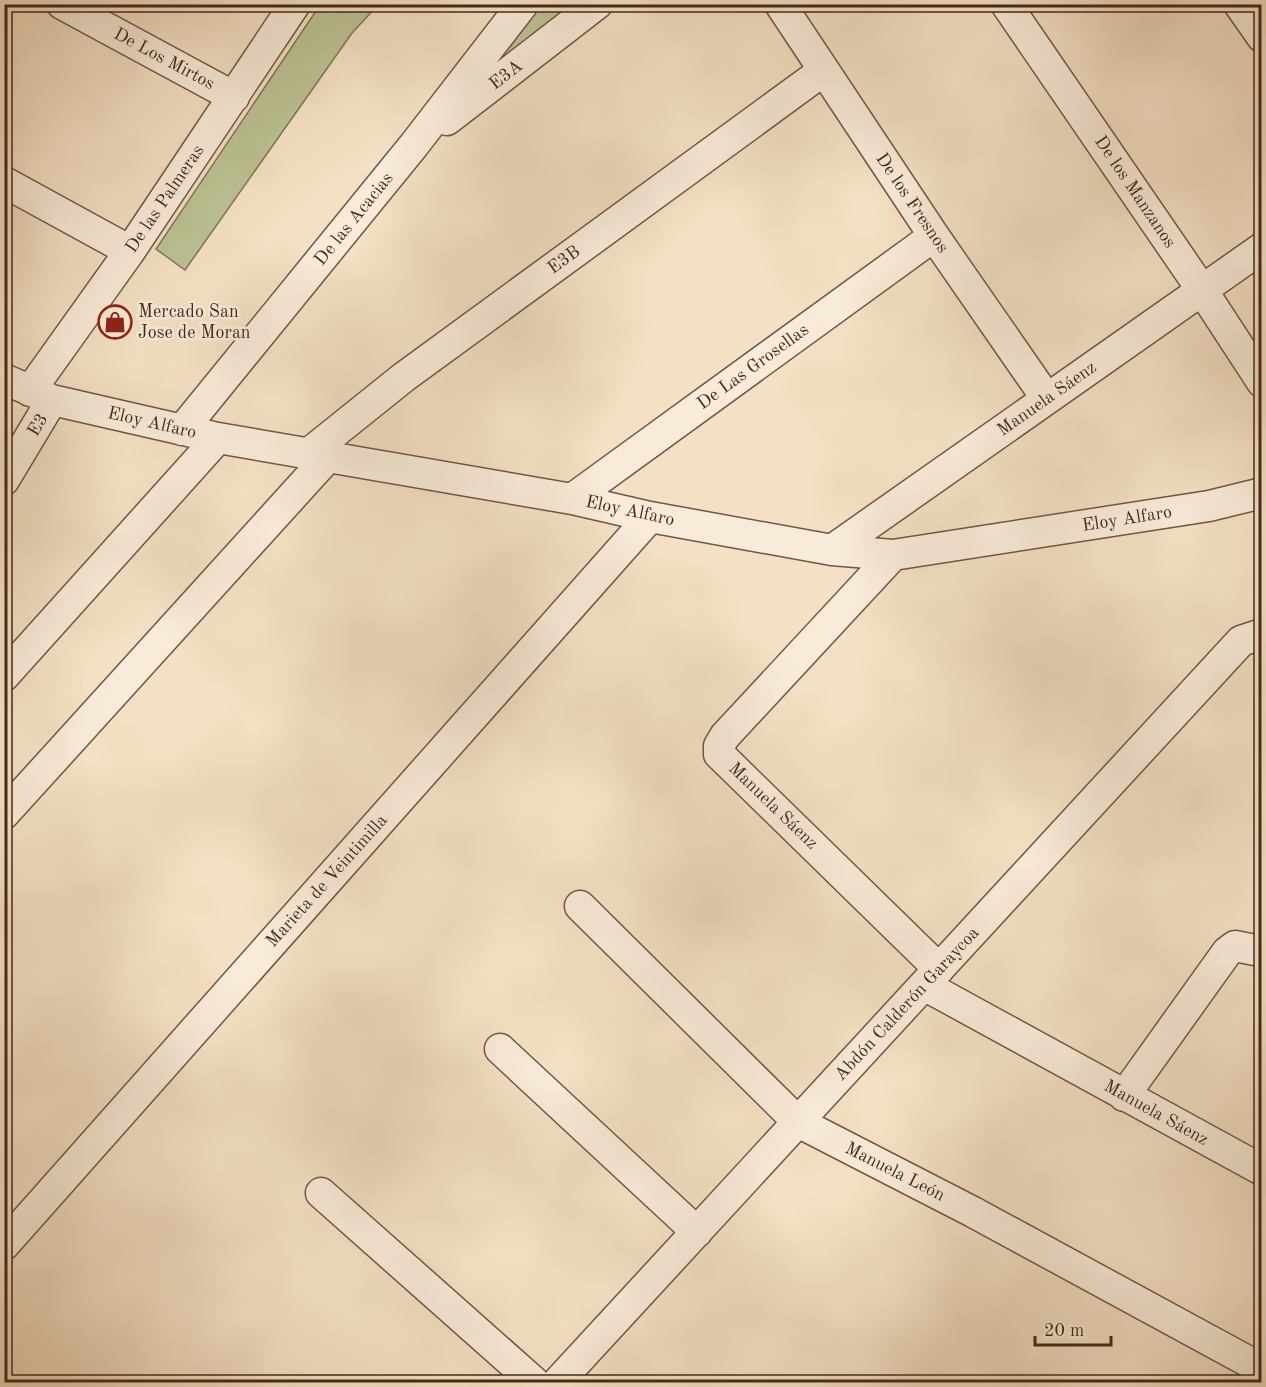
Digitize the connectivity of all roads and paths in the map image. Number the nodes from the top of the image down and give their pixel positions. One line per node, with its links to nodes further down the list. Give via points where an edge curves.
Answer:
1 (62, 4): 10 (street, De Los Mirtos)
2 (295, 4): 10 (street, De las Palmeras)
3 (522, 4): 11 (street, De las Acacias)
4 (597, 4): 11 (street, E3A)
5 (780, 4): 9 (street, De los Fresnos)
6 (1006, 4): 16 (street, De los Manzanos)
7 (1239, 4): 8 (street)
8 (1262, 37)
9 (823, 71): 13 (street, De los Fresnos); 22 (street, E3B, via 404,377)
10 (234, 97): 15 (street, De las Palmeras)
11 (414, 145): 20 (street, De las Acacias)
12 (4, 182): 15 (street)
13 (934, 236): 19 (street, De los Fresnos); 25 (street, De Las Grosellas)
14 (1262, 248): 16 (street, Manuela Sáenz)
15 (130, 251): 18 (street, De las Palmeras)
16 (1202, 290): 17 (street, De los Manzanos); 19 (street, Manuela Sáenz)
17 (1261, 379)
18 (29, 390): 20 (street, Eloy Alfaro); 23 (street, E3)
19 (1047, 399): 27 (street, Manuela Sáenz)
20 (182, 430): 21 (street, Eloy Alfaro)
21 (218, 438): 22 (street, Eloy Alfaro); 30 (street)
22 (317, 456): 25 (street, Eloy Alfaro); 31 (street, E3B)
23 (4, 480)
24 (1262, 493): 28 (street, Eloy Alfaro, via 1209,506)
25 (572, 499): 26 (street, Eloy Alfaro)
26 (650, 517): 27 (street, Eloy Alfaro); 41 (street, Marieta de Veintimilla)
27 (832, 550): 28 (street, Eloy Alfaro)
28 (893, 555): 34 (street, Manuela Sáenz, via 725,736 719,754)
29 (1262, 634): 34 (street, Abdón Calderón Garaycoa, via 1241,641)
30 (4, 676)
31 (4, 814)
32 (580, 906): 37 (street, Manuela León)
33 (1255, 950): 36 (street, via 1235,946 1227,952)
34 (932, 977): 36 (street, Manuela Sáenz); 37 (street, Abdón Calderón Garaycoa)
35 (500, 1049): 40 (street)
36 (1124, 1095): 38 (street, Manuela Sáenz)
37 (798, 1122): 40 (street, Abdón Calderón Garaycoa); 42 (street, Manuela León)
38 (1262, 1170)
39 (321, 1193): 43 (street)
40 (697, 1233): 43 (street, Abdón Calderón Garaycoa)
41 (4, 1245)
42 (1262, 1369)
43 (554, 1382)

